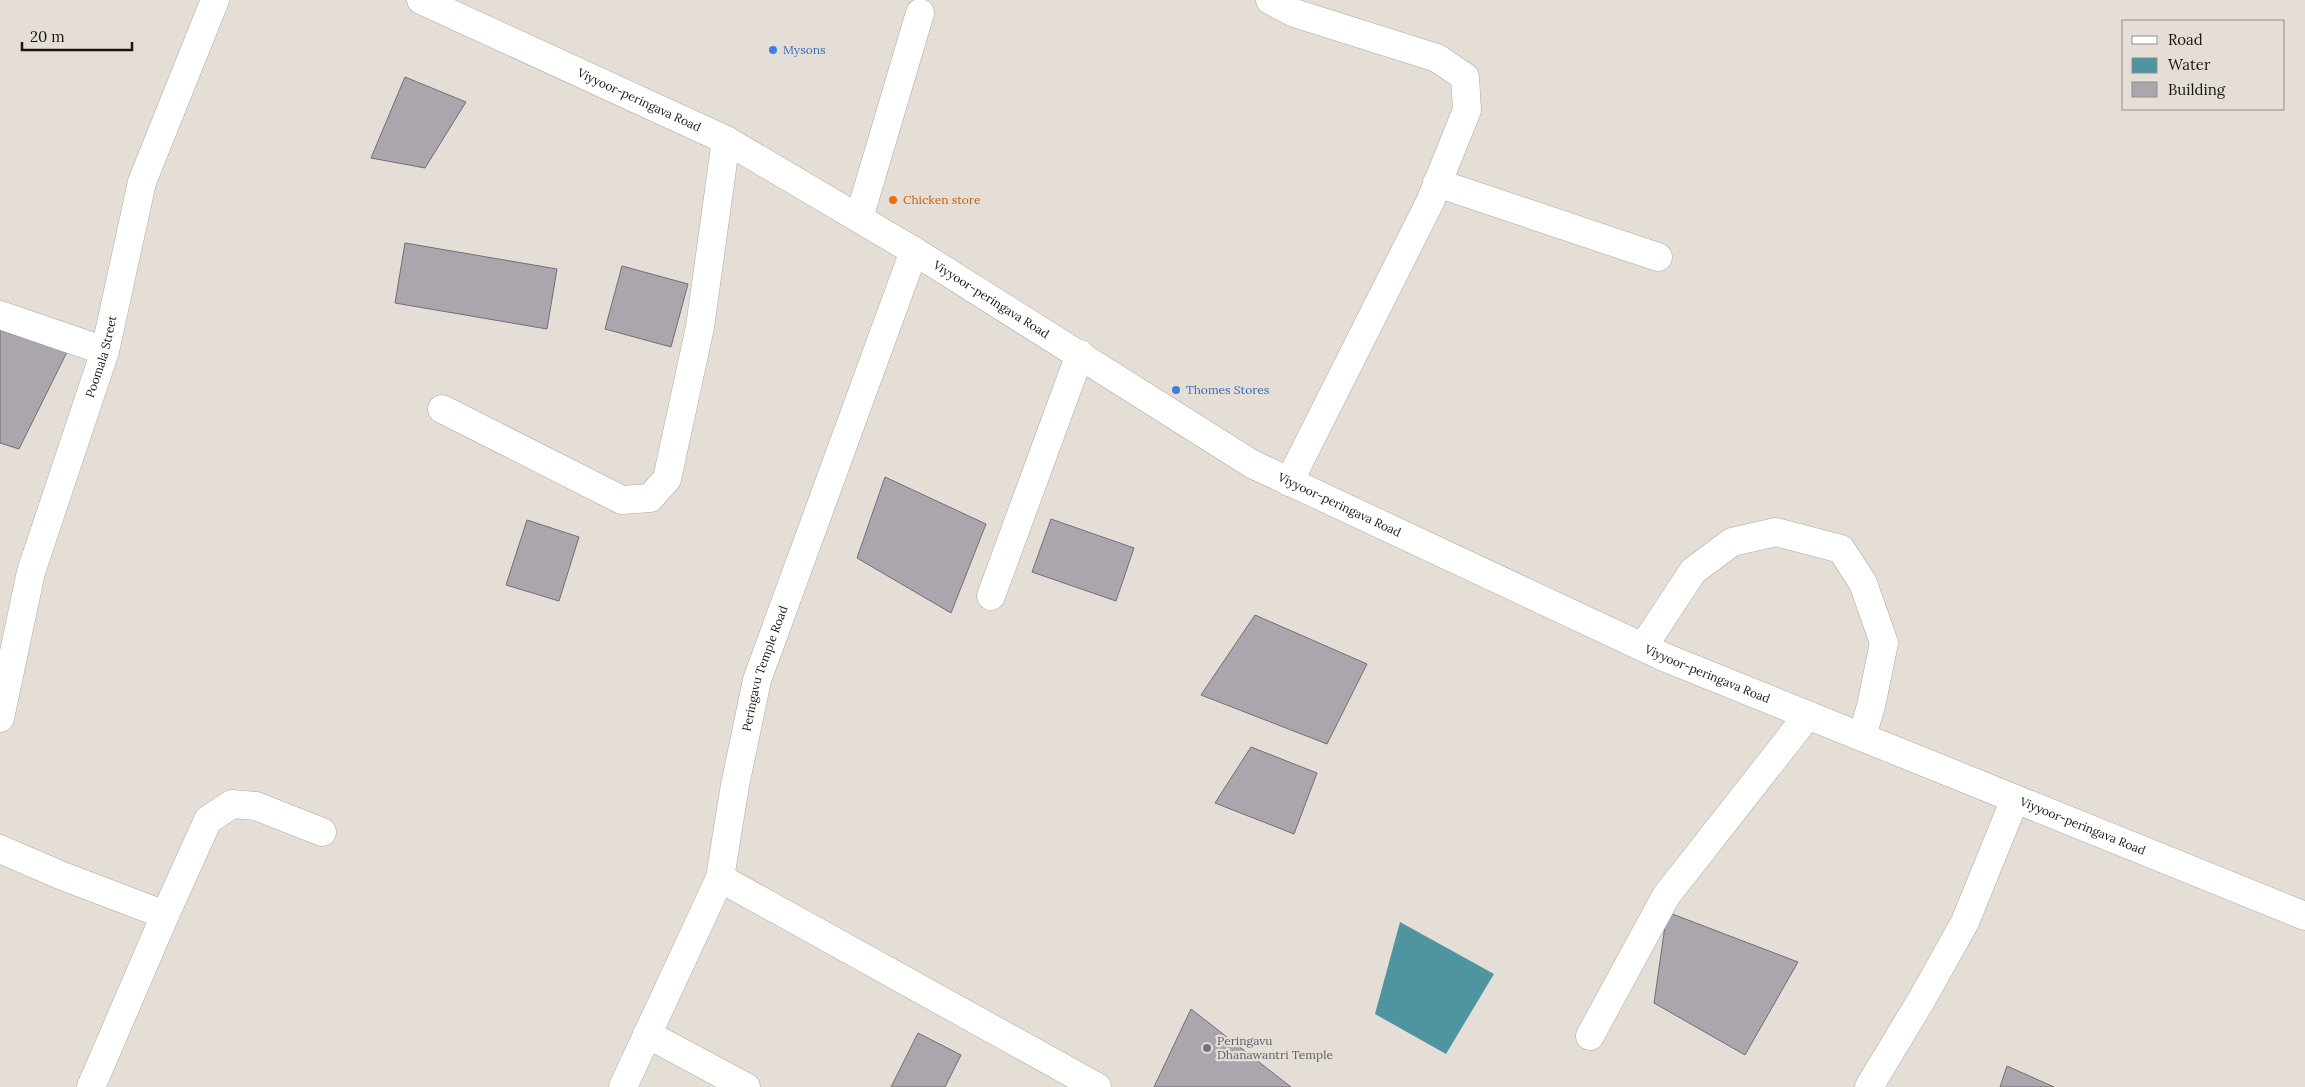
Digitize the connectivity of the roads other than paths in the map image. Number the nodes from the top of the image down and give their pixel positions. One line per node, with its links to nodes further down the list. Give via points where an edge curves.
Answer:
1 (215, 0): 11 (street, Poomala Street, via 142,182)
2 (421, 0): 5 (street, Viyyoor-peringava Road)
3 (1270, 0): 6 (street, via 1294,13 1437,58 1465,77 1467,110)
4 (920, 13): 7 (street)
5 (726, 140): 7 (street, Viyyoor-peringava Road); 13 (street, via 694,356 667,479 650,498 622,500)
6 (1437, 184): 9 (street); 14 (street)
7 (859, 218): 8 (street, Viyyoor-peringava Road)
8 (914, 251): 12 (street, Viyyoor-peringava Road); 23 (street, Peringavu Temple Road, via 757,680)
9 (1658, 257)
10 (0, 314): 11 (street)
11 (105, 351): 18 (street, Poomala Street, via 31,572)
12 (1080, 354): 14 (street, Viyyoor-peringava Road, via 1252,464); 15 (street)
13 (442, 408)
14 (1289, 482): 16 (street, Viyyoor-peringava Road)
15 (991, 596)
16 (1643, 646): 17 (street, Viyyoor-peringava Road); 19 (street, via 1693,572 1732,542 1776,532 1841,549 1863,583 1884,643)
17 (1808, 715): 19 (street, Viyyoor-peringava Road); 27 (street, via 1666,896)
18 (0, 718)
19 (1862, 736): 20 (street, Viyyoor-peringava Road)
20 (2016, 799): 25 (street, Viyyoor-peringava Road); 32 (street, via 1965,922)
21 (322, 832): 24 (street, via 256,806 232,804 208,820)
22 (0, 849): 24 (street)
23 (720, 878): 26 (street, Peringavu Temple Road); 31 (street)
24 (165, 915): 28 (street)
25 (2305, 916)
26 (648, 1034): 29 (street, Peringavu Temple Road); 30 (street)
27 (1590, 1036)
28 (91, 1087)
29 (623, 1087)
30 (746, 1087)
31 (1097, 1087)
32 (1869, 1087)

